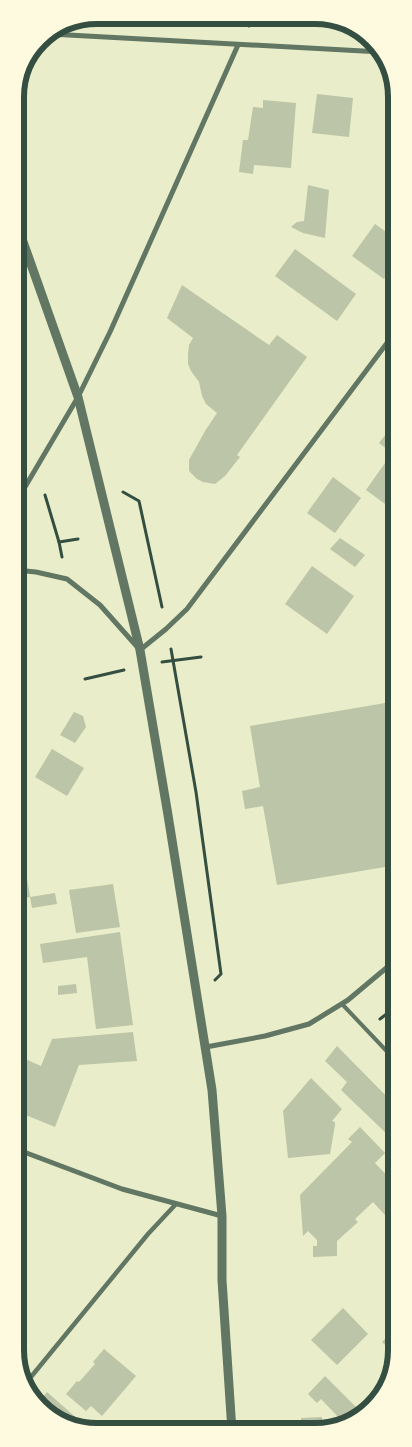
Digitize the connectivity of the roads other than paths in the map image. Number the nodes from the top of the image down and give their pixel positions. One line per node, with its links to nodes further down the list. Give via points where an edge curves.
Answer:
1 (59, 35): 2 (street)
2 (238, 45): 3 (street); 6 (street)
3 (373, 52)
4 (24, 244): 6 (street)
5 (388, 342): 9 (street, via 188,609)
6 (78, 397): 7 (street); 9 (street)
7 (24, 489)
8 (24, 571): 9 (street, via 67,579 100,606)
9 (140, 650): 12 (street)
10 (388, 966): 11 (street)
11 (342, 1004): 12 (street, via 309,1024); 13 (lane)
12 (206, 1047): 16 (street)
13 (388, 1053)
14 (24, 1152): 15 (street, via 122,1189)
15 (176, 1204): 16 (street); 17 (street)
16 (222, 1216): 18 (street, via 222,1280)
17 (29, 1379)
18 (231, 1423)

